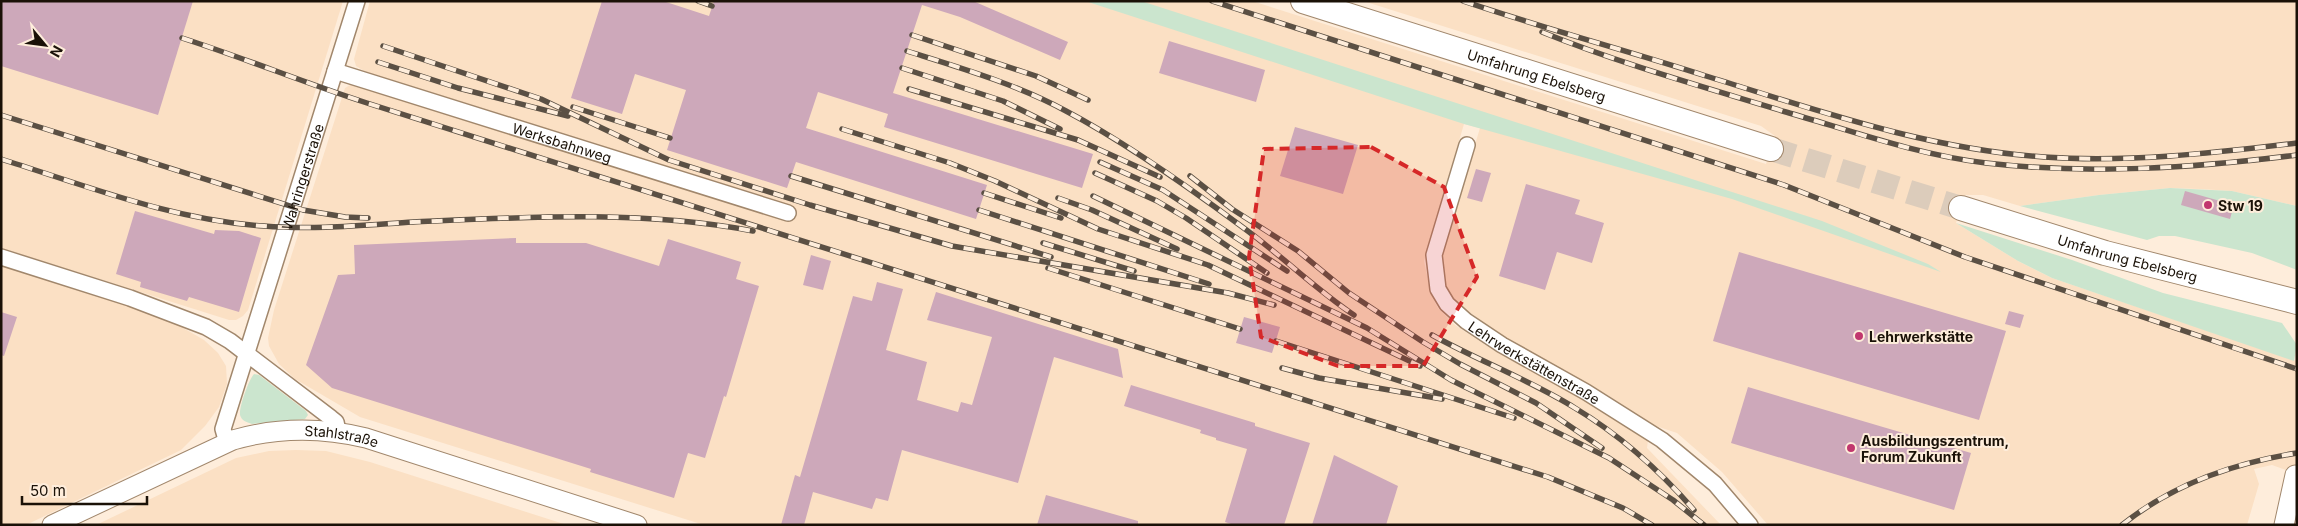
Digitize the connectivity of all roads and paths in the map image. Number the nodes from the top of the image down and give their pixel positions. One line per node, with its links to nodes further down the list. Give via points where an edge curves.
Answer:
1 (357, 1): 3 (street, Wahringerstraße)
2 (1302, 1): 5 (main road, Umfahrung Ebelsberg)
3 (335, 71): 7 (street, Werksbahnweg); 10 (street, Wahringerstraße)
4 (1467, 145): 16 (street, Lehrwerkstättenstraße, via 1434,255 1438,288 1447,304 1502,345 1662,440 1715,484)
5 (1772, 149)
6 (1961, 208): 9 (main road, Umfahrung Ebelsberg, via 2105,253)
7 (788, 213)
8 (1, 257): 10 (street, via 174,313 206,327)
9 (2297, 302)
10 (246, 353): 11 (street, via 336,422); 12 (street, Wahringerstraße, via 223,429)
11 (338, 432): 12 (street, Stahlstraße, via 281,430); 15 (street, Stahlstraße, via 366,438)
12 (226, 442): 14 (street, Stahlstraße)
13 (2295, 474): 17 (street)
14 (52, 525)
15 (638, 525)
16 (1750, 525)
17 (2284, 525)

